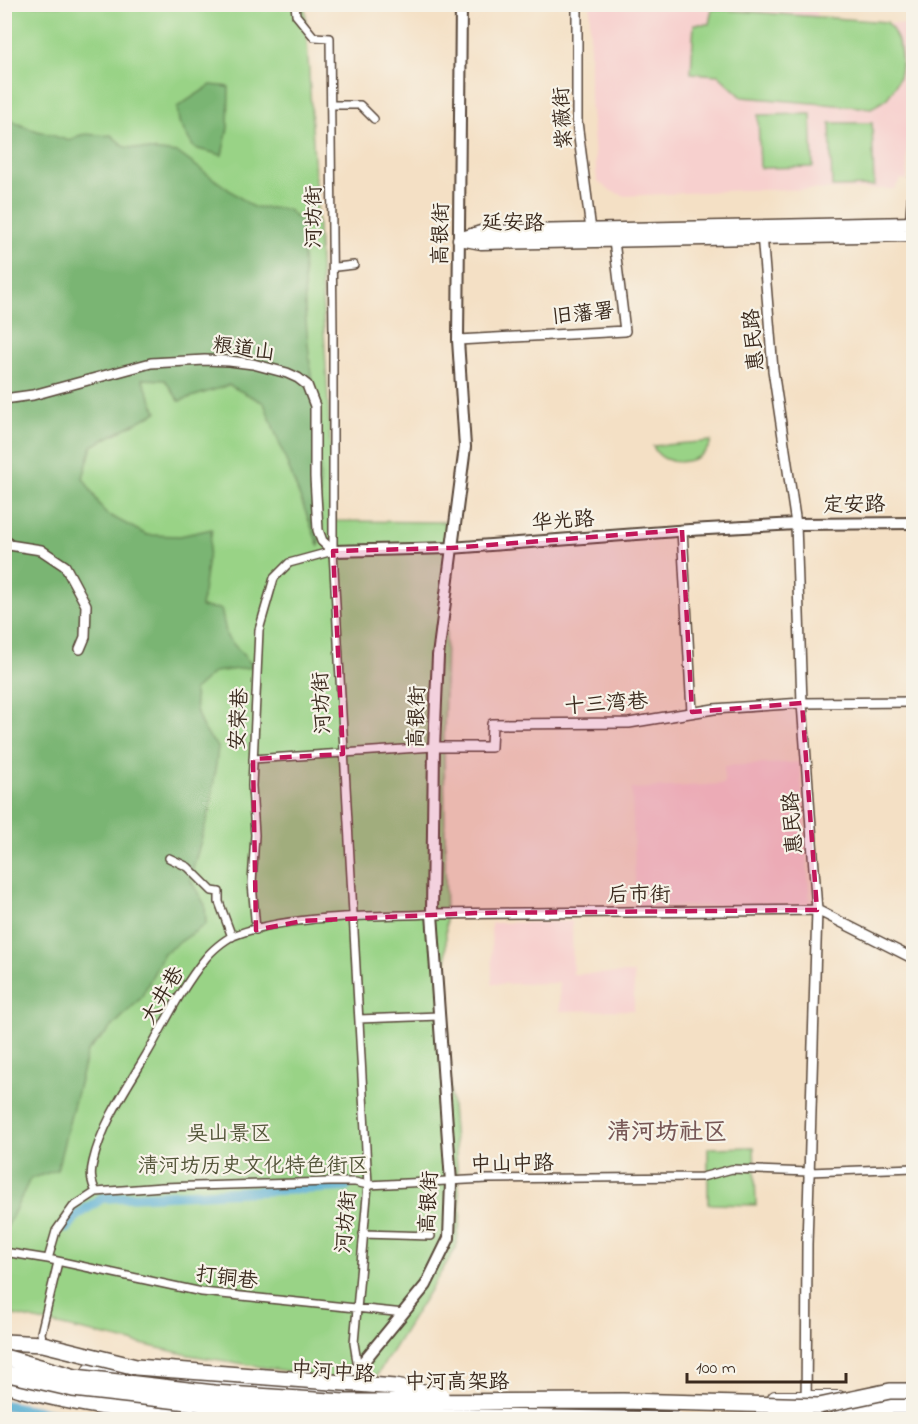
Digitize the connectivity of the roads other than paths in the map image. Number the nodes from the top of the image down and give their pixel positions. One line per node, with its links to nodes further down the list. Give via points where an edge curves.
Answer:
1 (295, 4): 4 (street, 河坊街, via 296,15 314,37 330,38)
2 (461, 4): 10 (street, 高银街)
3 (577, 4): 8 (street, 紫薇街, via 577,122)
4 (332, 105): 5 (street, via 360,105); 21 (street, 河坊街)
5 (374, 119)
6 (914, 176): 7 (street)
7 (912, 229): 9 (main road, 延安路)
8 (591, 230): 9 (main road, 延安路); 10 (main road, 延安路, via 481,232)
9 (761, 232): 11 (main road, 延安路); 17 (street, 惠民路, via 773,370)
10 (459, 239): 11 (main road, 延安路, via 481,243); 14 (street, 高银街)
11 (614, 241): 14 (street, 旧藩署, via 625,331)
12 (354, 265): 13 (street)
13 (336, 267)
14 (458, 340): 20 (street, 高银街, via 465,447)
15 (4, 399): 21 (street, 粮道山, via 54,390 151,363 229,361 292,375 307,385 315,406 318,530 322,541)
16 (914, 522): 17 (street, 定安路)
17 (796, 524): 18 (street, 华光路); 24 (street, 惠民路)
18 (682, 530): 20 (street, 华光路); 25 (street)
19 (4, 537): 22 (street, via 9,545 41,550 64,566 86,605 85,636)
20 (451, 548): 21 (street, 华光路); 26 (street, 高银街, via 438,656)
21 (333, 551): 27 (street, 河坊街); 28 (street, 安荣巷, via 290,563 273,578 259,630)
22 (80, 649)
23 (914, 702): 24 (street, 十三湾巷)
24 (802, 703): 25 (street, 十三湾巷); 30 (street, 惠民路)
25 (692, 712): 26 (street, 十三湾巷, via 630,723 492,724 491,747)
26 (434, 747): 27 (street); 31 (street, 高银街)
27 (343, 754): 28 (street); 32 (street, 河坊街)
28 (253, 759): 33 (street, 安荣巷, via 252,883)
29 (169, 858): 34 (street, via 188,867 212,891 219,892)
30 (817, 910): 31 (street, 后市街); 35 (street, 后市街); 39 (street, 惠民路)
31 (432, 914): 32 (street, 后市街); 36 (street, 高银街)
32 (353, 918): 33 (street, 大井巷, via 302,921); 37 (street, 河坊街)
33 (256, 930): 34 (street, 大井巷)
34 (232, 937): 42 (street, 大井巷, via 207,956 188,982 124,1092 93,1161 90,1179)
35 (914, 959)
36 (439, 1016): 37 (street); 40 (street, 高银街)
37 (359, 1019): 41 (street, 河坊街)
38 (914, 1168): 39 (street, 中山中路)
39 (809, 1172): 40 (street, 中山中路, via 732,1169 702,1177); 62 (street, 惠民路)
40 (451, 1182): 41 (street, 中山中路); 49 (street, 高银街, via 449,1238 426,1285)
41 (368, 1185): 42 (street, 中山中路, via 258,1184); 43 (street, 河坊街)
42 (96, 1192): 46 (street, 中山中路, via 73,1207 56,1231)
43 (363, 1234): 44 (street); 48 (street, 河坊街)
44 (431, 1236)
45 (4, 1252): 46 (street)
46 (48, 1260): 47 (street, 打铜巷)
47 (58, 1262): 48 (street, 打铜巷, via 202,1292); 51 (street, via 41,1333)
48 (356, 1308): 49 (street, 打铜巷); 54 (street, 河坊街, via 354,1342)
49 (404, 1313): 54 (street, 高银街)
50 (4, 1342): 51 (highway)
51 (43, 1344): 64 (highway, bridge, via 136,1367 395,1387)
52 (4, 1351): 59 (main road, 中河中路, via 73,1369)
53 (4, 1357): 64 (highway, 中河高架路, bridge, via 75,1377 214,1393)
54 (358, 1368): 59 (street, 高银街, via 344,1377); 60 (street, 河坊街)
55 (4, 1373): 64 (highway, 中河高架路, bridge, via 73,1389 346,1415)
56 (4, 1378): 66 (main road, via 77,1395)
57 (4, 1384): 65 (highway, via 87,1405)
58 (914, 1391): 62 (highway, bridge)
59 (335, 1393): 60 (main road, 中河中路); 67 (street)
60 (363, 1395): 62 (main road, 中河中路); 68 (street, 河坊街)
61 (914, 1397): 62 (main road, 中河中路)
62 (813, 1402): 63 (highway, 中河高架路, bridge); 64 (highway, 中河高架路, bridge, via 623,1401); 71 (street, 惠民路)
63 (914, 1406)
64 (480, 1409): 69 (highway, bridge); 70 (highway, 中河高架路, bridge)
65 (212, 1419)
66 (309, 1419)
67 (329, 1419)
68 (363, 1419)
69 (464, 1419)
70 (678, 1419)
71 (806, 1419)

